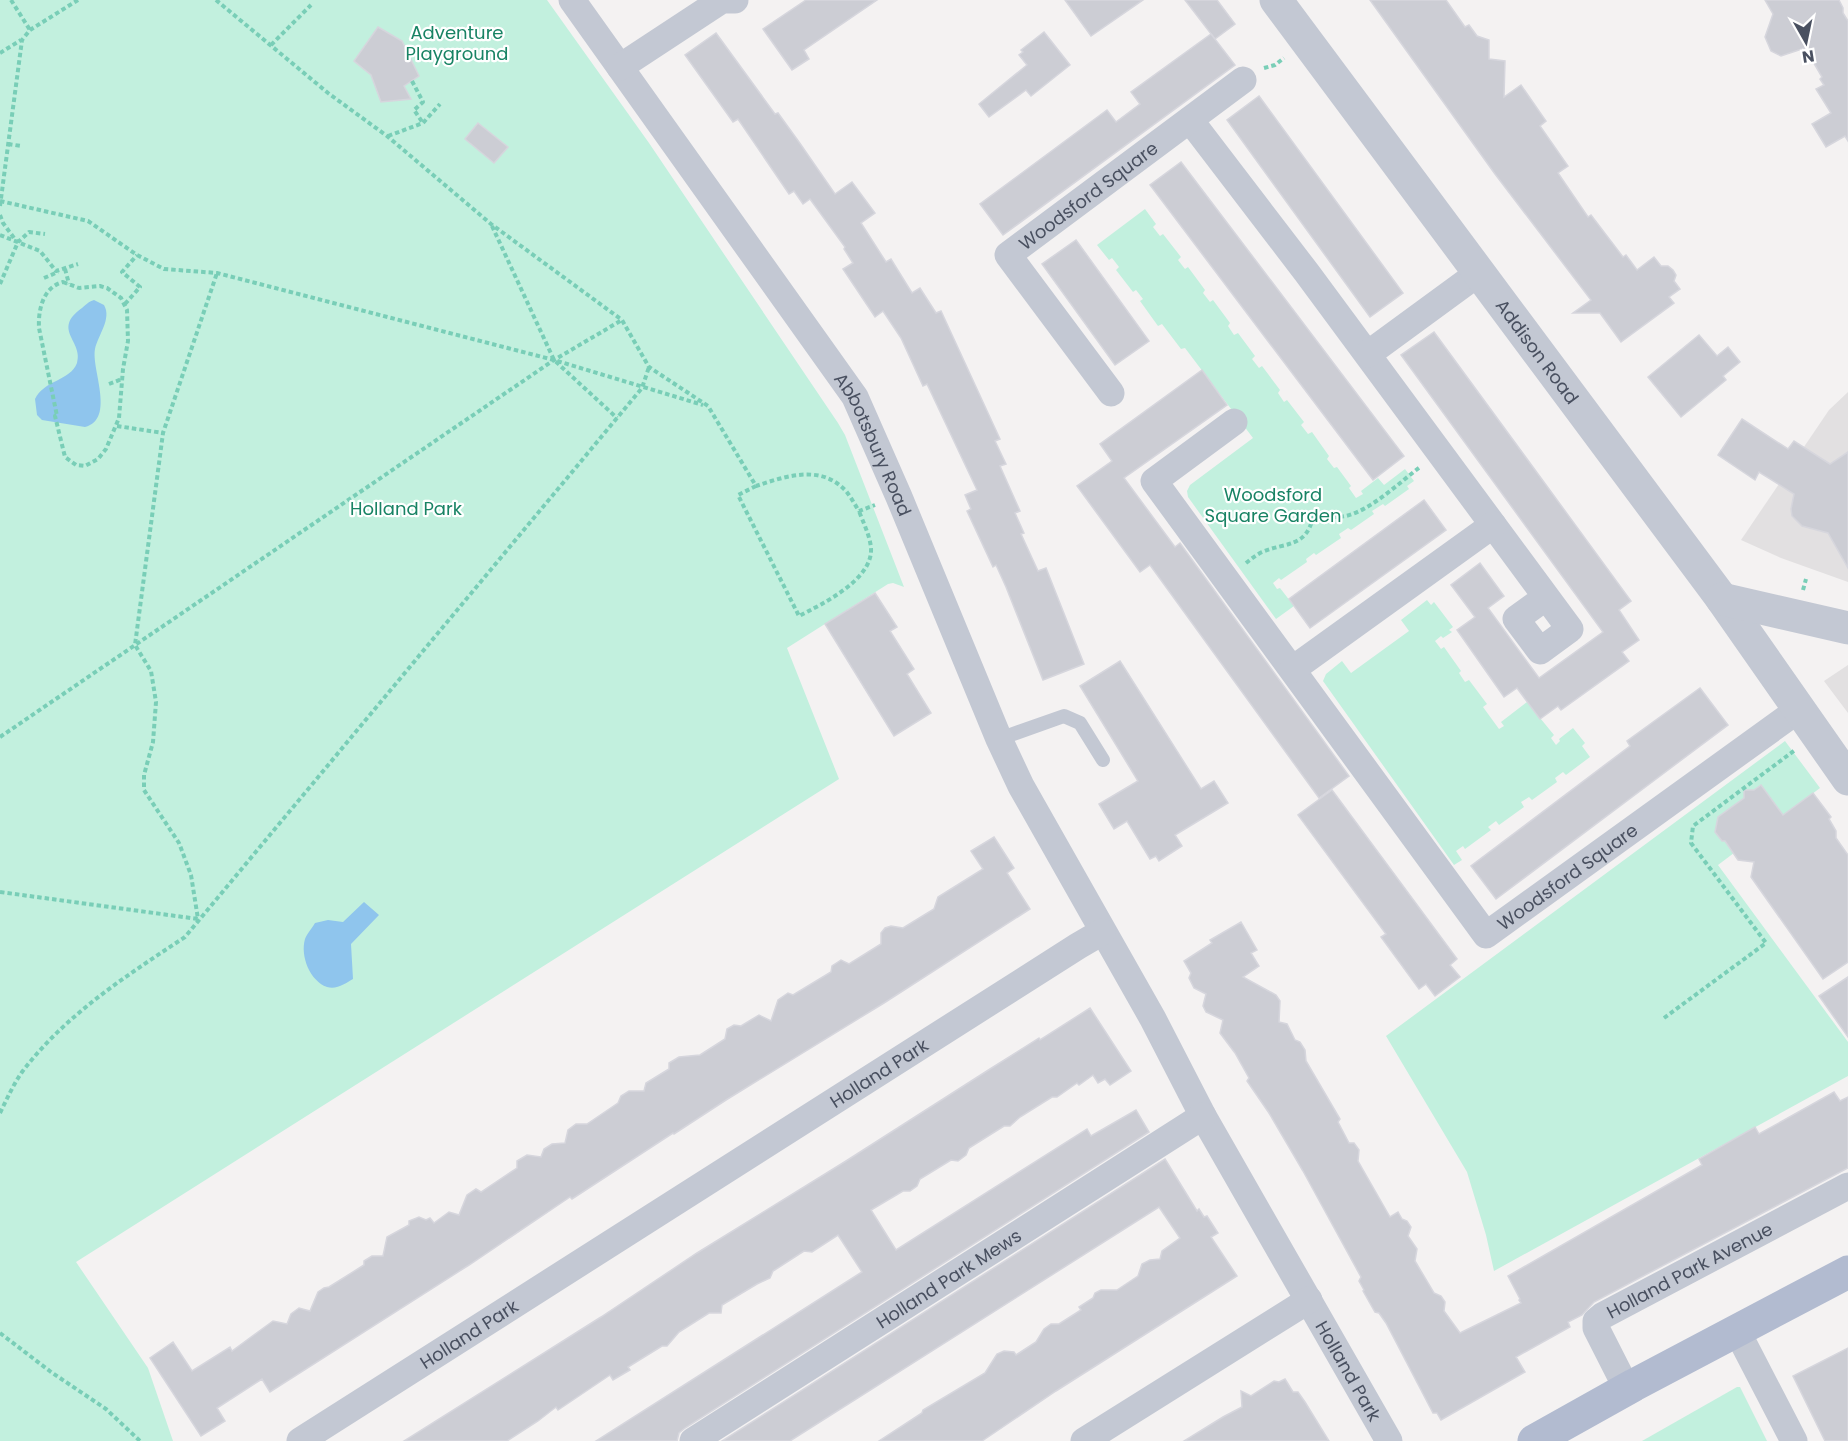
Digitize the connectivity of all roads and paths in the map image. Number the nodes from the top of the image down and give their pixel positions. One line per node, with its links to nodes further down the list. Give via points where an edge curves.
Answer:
1 (11, 0): 8 (path)
2 (78, 0): 8 (path)
3 (216, 0): 10 (path)
4 (572, 0): 12 (street, Abbotsbury Road)
5 (735, 0): 12 (street, via 722,0)
6 (1276, 0): 32 (street, Addison Road)
7 (312, 5): 10 (path)
8 (30, 30): 9 (path)
9 (22, 40): 11 (path); 19 (path)
10 (271, 45): 18 (path)
11 (0, 52)
12 (620, 67): 53 (street, Abbotsbury Road, via 855,397)
13 (1243, 80): 16 (street, Woodsford Square)
14 (412, 81): 17 (path, via 423,102 414,110)
15 (440, 104): 17 (path)
16 (1190, 120): 39 (street); 45 (street, Woodsford Square, via 1008,255)
17 (423, 123): 18 (path)
18 (387, 136): 24 (path)
19 (8, 144): 20 (path); 21 (path)
20 (21, 146)
21 (0, 201): 22 (path); 28 (path, via 88,221)
22 (0, 206)
23 (0, 215): 27 (path)
24 (491, 224): 38 (path); 40 (path)
25 (45, 234): 27 (path, via 29,232)
26 (0, 235): 27 (path)
27 (18, 242): 31 (path, via 40,251); 36 (path)
28 (137, 255): 33 (path, via 164,269); 37 (path, via 123,272 140,287)
29 (78, 264): 30 (path)
30 (65, 269): 31 (path); 35 (path)
31 (58, 271): 34 (path)
32 (1480, 272): 39 (street); 58 (street, Addison Road)
33 (217, 273): 40 (path); 50 (path)
34 (44, 278)
35 (69, 284): 37 (path, via 107,288); 49 (path, via 51,287 38,316 65,457 85,466 98,459)
36 (0, 285)
37 (125, 304): 42 (path, via 128,341)
38 (622, 320): 40 (path); 41 (path)
39 (1368, 354): 51 (street)
40 (554, 360): 44 (path); 47 (path); 60 (path)
41 (649, 367): 44 (path); 46 (path)
42 (122, 379): 43 (path); 49 (path)
43 (109, 384)
44 (642, 388): 46 (path); 47 (path)
45 (1111, 393)
46 (708, 406): 52 (path)
47 (617, 418): 69 (path)
48 (1234, 422): 56 (street, Woodsford Square, via 1154,481)
49 (117, 426): 50 (path)
50 (163, 433): 60 (path)
51 (1439, 452): 55 (street); 56 (path, via 1363,509 1334,518 1313,517 1300,540 1256,555)
52 (756, 486): 54 (path, via 788,475 806,473 828,478 845,491); 54 (path, via 738,495 799,616 836,597 869,560 871,547)
53 (899, 497): 54 (path); 64 (street, Abbotsbury Road)
54 (860, 511)
55 (1493, 525): 57 (street); 61 (street)
56 (1225, 578): 61 (street, Woodsford Square)
57 (1546, 597)
58 (1722, 599): 59 (street); 62 (street, Addison Road)
59 (1848, 628)
60 (135, 645): 63 (path); 69 (path, via 151,671 156,702 144,790 179,843 191,875)
61 (1293, 669): 62 (street, Woodsford Square, via 1486,935)
62 (1798, 710): 67 (street, Addison Road)
63 (0, 737)
64 (999, 739): 66 (lane, via 1064,716 1080,723); 70 (street, Abbotsbury Road)
65 (1796, 750): 71 (path, via 1693,826 1691,843 1766,943)
66 (1103, 760)
67 (1848, 779)
68 (0, 892): 69 (path)
69 (198, 919): 72 (path, via 185,937 78,1013 50,1039 22,1073)
70 (1102, 932): 73 (street, Holland Park, via 1153,1018); 81 (street, Holland Park)
71 (1664, 1018)
72 (0, 1113)
73 (1203, 1116): 76 (street, Holland Park); 82 (street, Holland Park Mews)
74 (1848, 1186): 79 (street, Holland Park Avenue, via 1596,1321)
75 (1848, 1272): 77 (main road)
76 (1309, 1300): 83 (street, Holland Park); 84 (street, Holland Park)
77 (1737, 1330): 79 (main road); 86 (street)
78 (0, 1333): 80 (path, via 106,1410)
79 (1627, 1389): 85 (main road)
80 (140, 1441)
81 (300, 1441)
82 (693, 1441)
83 (1084, 1441)
84 (1389, 1441)
85 (1534, 1441)
86 (1794, 1441)

